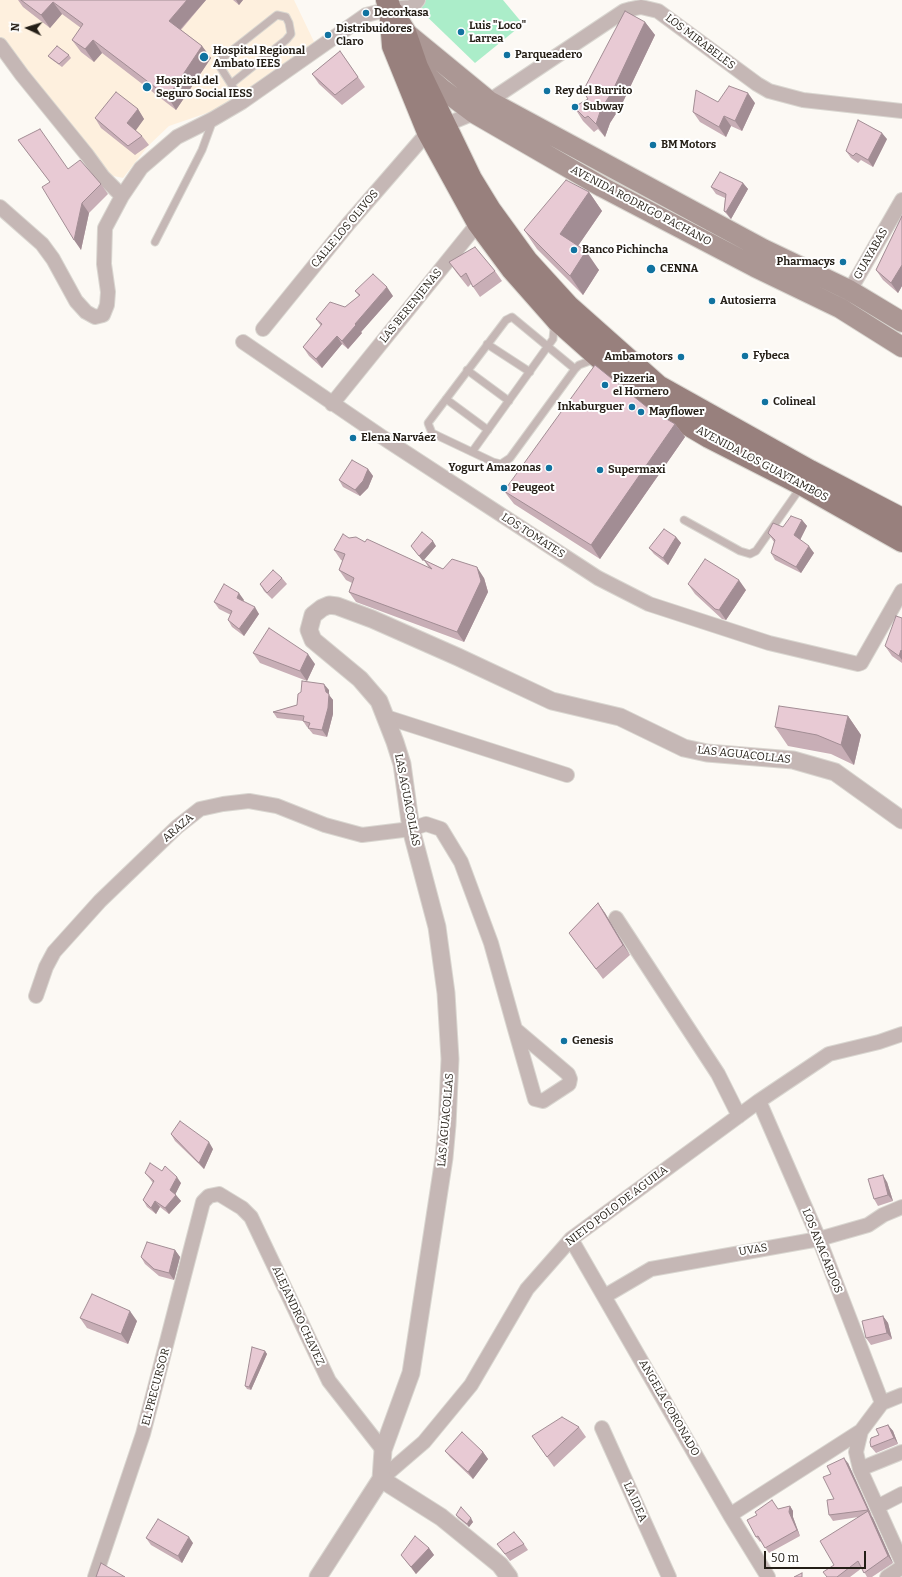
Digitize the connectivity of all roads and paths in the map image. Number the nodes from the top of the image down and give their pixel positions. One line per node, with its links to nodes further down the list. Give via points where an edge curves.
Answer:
1 (418, 0): 2 (street, via 412,7)
2 (388, 4): 3 (main road, AVENIDA LOS GUAYTAMBOS); 7 (street, via 366,15)
3 (399, 39): 5 (main road, AVENIDA LOS GUAYTAMBOS); 8 (main road, AVENIDA RODRIGO PACHANO); 11 (main road, AVENIDA LOS GUAYTAMBOS)
4 (0, 46): 14 (street, via 103,178)
5 (417, 67): 8 (main road, AVENIDA RODRIGO PACHANO, via 442,89); 11 (main road, AVENIDA LOS GUAYTAMBOS)
6 (231, 84): 6 (lane, via 219,65 220,60 277,15 286,17 291,34); 7 (lane)
7 (242, 102): 10 (street)
8 (481, 107): 9 (street, LOS MIRABELES, via 624,11 641,7 658,11 769,91 803,100); 11 (street, LOS MIRABELES); 12 (main road, AVENIDA RODRIGO PACHANO); 13 (main road, AVENIDA RODRIGO PACHANO)
9 (902, 111)
10 (214, 119): 14 (street, via 177,137 158,152 141,168); 18 (lane, via 202,150)
11 (436, 128): 17 (main road, AVENIDA LOS GUAYTAMBOS); 26 (street, CALLE LOS OLIVOS, via 349,223)
12 (613, 168): 13 (main road); 19 (main road, AVENIDA RODRIGO PACHANO)
13 (602, 187): 20 (main road, AVENIDA RODRIGO PACHANO)
14 (122, 196): 16 (street, via 106,228 104,264 107,305 103,315 95,317 76,302 42,244)
15 (902, 200): 22 (street, GUAYABAS)
16 (0, 207)
17 (484, 216): 21 (main road, AVENIDA LOS GUAYTAMBOS, via 512,269); 24 (main road, AVENIDA LOS GUAYTAMBOS, via 527,261); 38 (street, LAS BERENJENAS)
18 (155, 242)
19 (763, 248): 20 (main road); 22 (main road, AVENIDA RODRIGO PACHANO)
20 (755, 267): 23 (main road, AVENIDA RODRIGO PACHANO)
21 (530, 290): 24 (main road, AVENIDA LOS GUAYTAMBOS); 29 (lane, via 532,300 554,329 553,339)
22 (849, 290): 23 (street, GUAYABAS); 25 (main road, AVENIDA RODRIGO PACHANO)
23 (840, 308): 30 (main road, AVENIDA RODRIGO PACHANO)
24 (562, 313): 31 (main road, AVENIDA LOS GUAYTAMBOS); 37 (main road, AVENIDA LOS GUAYTAMBOS, via 658,386)
25 (902, 322)
26 (263, 329)
27 (244, 342): 38 (street, LOS TOMATES)
28 (487, 344): 29 (lane, via 506,320 512,317); 33 (lane); 34 (lane)
29 (548, 346): 32 (lane); 34 (lane)
30 (902, 347)
31 (599, 357): 32 (lane); 37 (main road, AVENIDA LOS GUAYTAMBOS, via 629,384)
32 (575, 369): 40 (lane, via 510,458 501,464)
33 (467, 370): 35 (lane); 36 (lane)
34 (530, 372): 36 (lane)
35 (446, 399): 39 (lane); 40 (lane, via 428,423 429,428 432,433)
36 (509, 401): 39 (lane)
37 (668, 402): 41 (main road, AVENIDA LOS GUAYTAMBOS, via 710,437)
38 (332, 404): 45 (street, LOS TOMATES, via 598,578 636,598 769,642 855,664 861,663)
39 (488, 430): 40 (lane)
40 (472, 452)
41 (807, 478): 42 (main road, AVENIDA LOS GUAYTAMBOS); 43 (lane, via 756,551 750,554); 44 (main road, AVENIDA LOS GUAYTAMBOS)
42 (902, 519)
43 (684, 520)
44 (902, 541)
45 (902, 591)
46 (386, 718): 47 (street); 48 (street, LAS AGUACOLLAS, via 379,700 370,689 314,640 310,622 313,615 322,608 337,606 372,619 552,700 620,717 684,748 707,753 793,760 835,772); 49 (street, LAS AGUACOLLAS, via 402,764)
47 (567, 775)
48 (902, 820)
49 (411, 829): 51 (street, ARAZA, via 362,835 325,825 276,806 249,801 200,809 177,827 72,931 54,952); 52 (street, ARAZA, via 426,824 441,829 462,862 491,943); 65 (street, LAS AGUACOLLAS, via 435,921 446,993 450,1092 444,1158 411,1373)
50 (616, 918): 55 (street, via 718,1074)
51 (36, 996)
52 (515, 1029): 52 (street, ARAZA, via 568,1074 570,1079 569,1084 543,1101 535,1099)
53 (902, 1034): 54 (street, NIETO POLO DE AGUILA, via 829,1054)
54 (759, 1101): 55 (street, NIETO POLO DE AGUILA); 59 (street, LOS ANACARDOS)
55 (739, 1116): 58 (street, NIETO POLO DE AGUILA)
56 (210, 1196): 65 (street, ALEJANDRO CHAVEZ, via 219,1194 242,1208 251,1217 329,1381); 74 (street, EL PRECURSOR, via 203,1202 143,1434)
57 (902, 1207): 59 (street, UVAS, via 868,1225)
58 (571, 1238): 60 (street, ANGELA CORONADO); 68 (street, NIETO POLO DE AGUILA, via 528,1289 471,1385 424,1442)
59 (819, 1239): 60 (street, UVAS, via 651,1269); 62 (street, LOS ANACARDOS)
60 (605, 1296): 71 (street, ANGELA CORONADO)
61 (902, 1395): 62 (street)
62 (882, 1403): 64 (street)
63 (602, 1428): 77 (street, LA IDEA)
64 (861, 1431): 67 (street, via 856,1452); 71 (street)
65 (383, 1450): 68 (street, LAS AGUACOLLAS)
66 (902, 1452): 67 (street)
67 (860, 1469): 70 (street)
68 (381, 1479): 75 (street, NIETO POLO DE AGUILA); 76 (street, via 441,1517 500,1565)
69 (902, 1494): 70 (street)
70 (877, 1506): 72 (street)
71 (730, 1516): 78 (street, ANGELA CORONADO)
72 (902, 1562)
73 (902, 1567): 79 (street)
74 (95, 1577)
75 (318, 1577)
76 (509, 1577)
77 (669, 1577)
78 (768, 1577)
79 (887, 1577)

